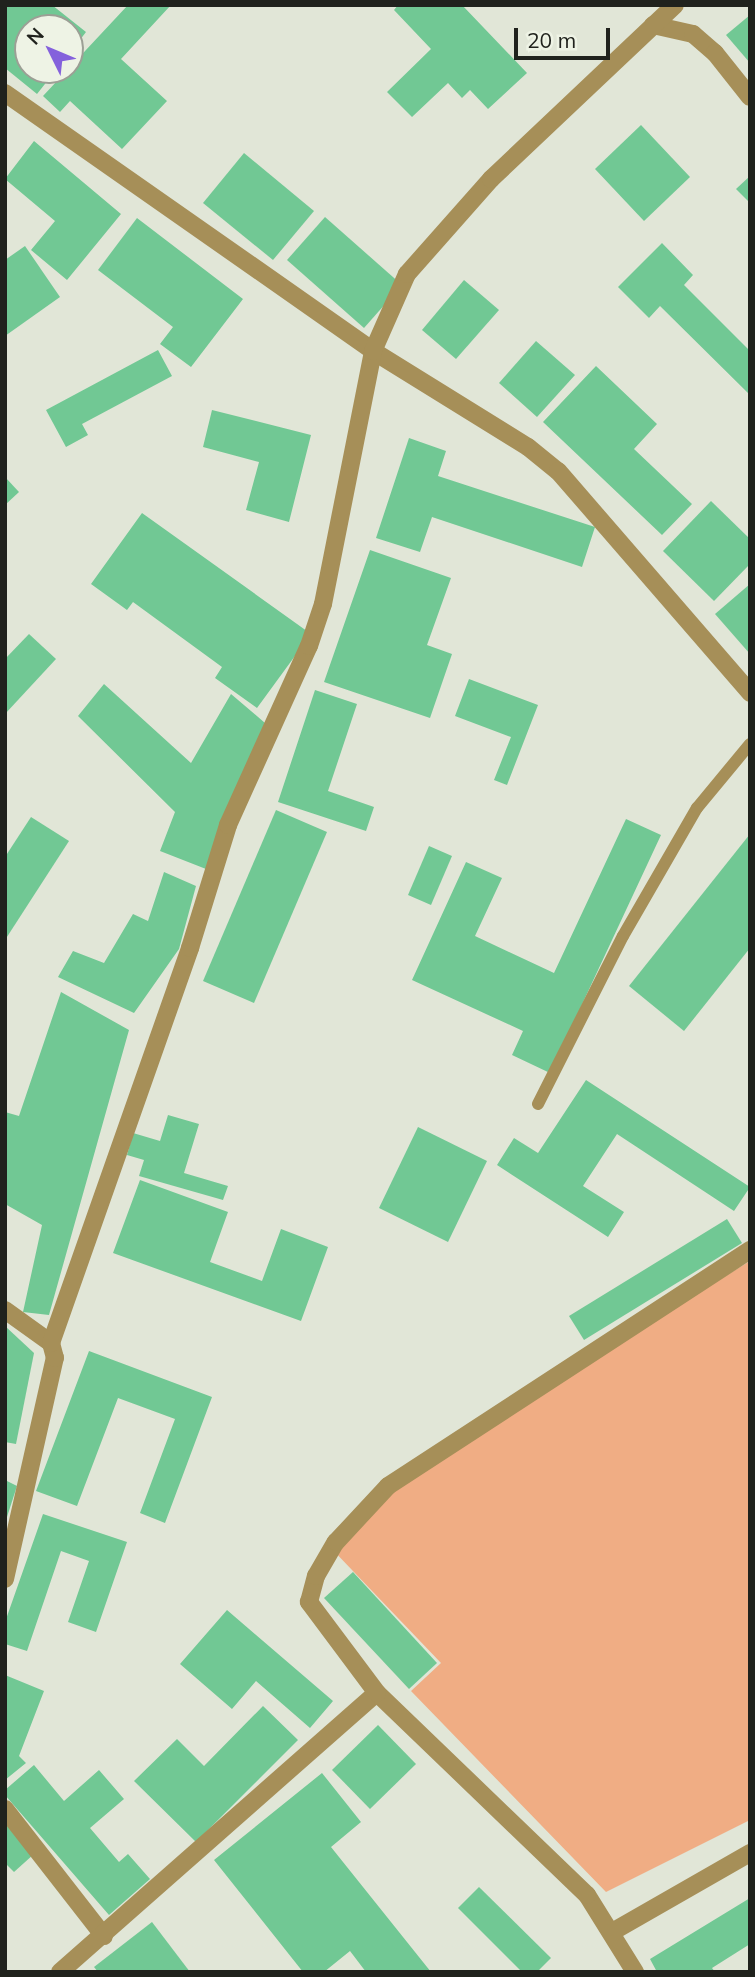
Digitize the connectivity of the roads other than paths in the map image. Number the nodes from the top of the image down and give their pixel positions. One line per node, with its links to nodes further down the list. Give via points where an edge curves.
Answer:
1 (675, 5): 2 (street)
2 (653, 25): 4 (street, via 693,34 716,53); 5 (street, via 491,179 407,274)
3 (5, 93): 5 (street)
4 (750, 97)
5 (373, 351): 6 (street, via 528,447 558,471); 11 (street, via 323,604 309,646 228,825 190,948)
6 (750, 693)
7 (750, 744): 8 (lane, via 690,820 623,936)
8 (537, 1104)
9 (750, 1250): 13 (street, via 388,1486 336,1542 316,1576 309,1602)
10 (5, 1310): 11 (street)
11 (51, 1343): 12 (street, via 55,1358)
12 (5, 1579)
13 (377, 1693): 16 (street, via 587,1895); 17 (street)
14 (5, 1808): 17 (street)
15 (750, 1853): 16 (street)
16 (612, 1932): 19 (street)
17 (104, 1936): 18 (street)
18 (61, 1972)
19 (635, 1972)

